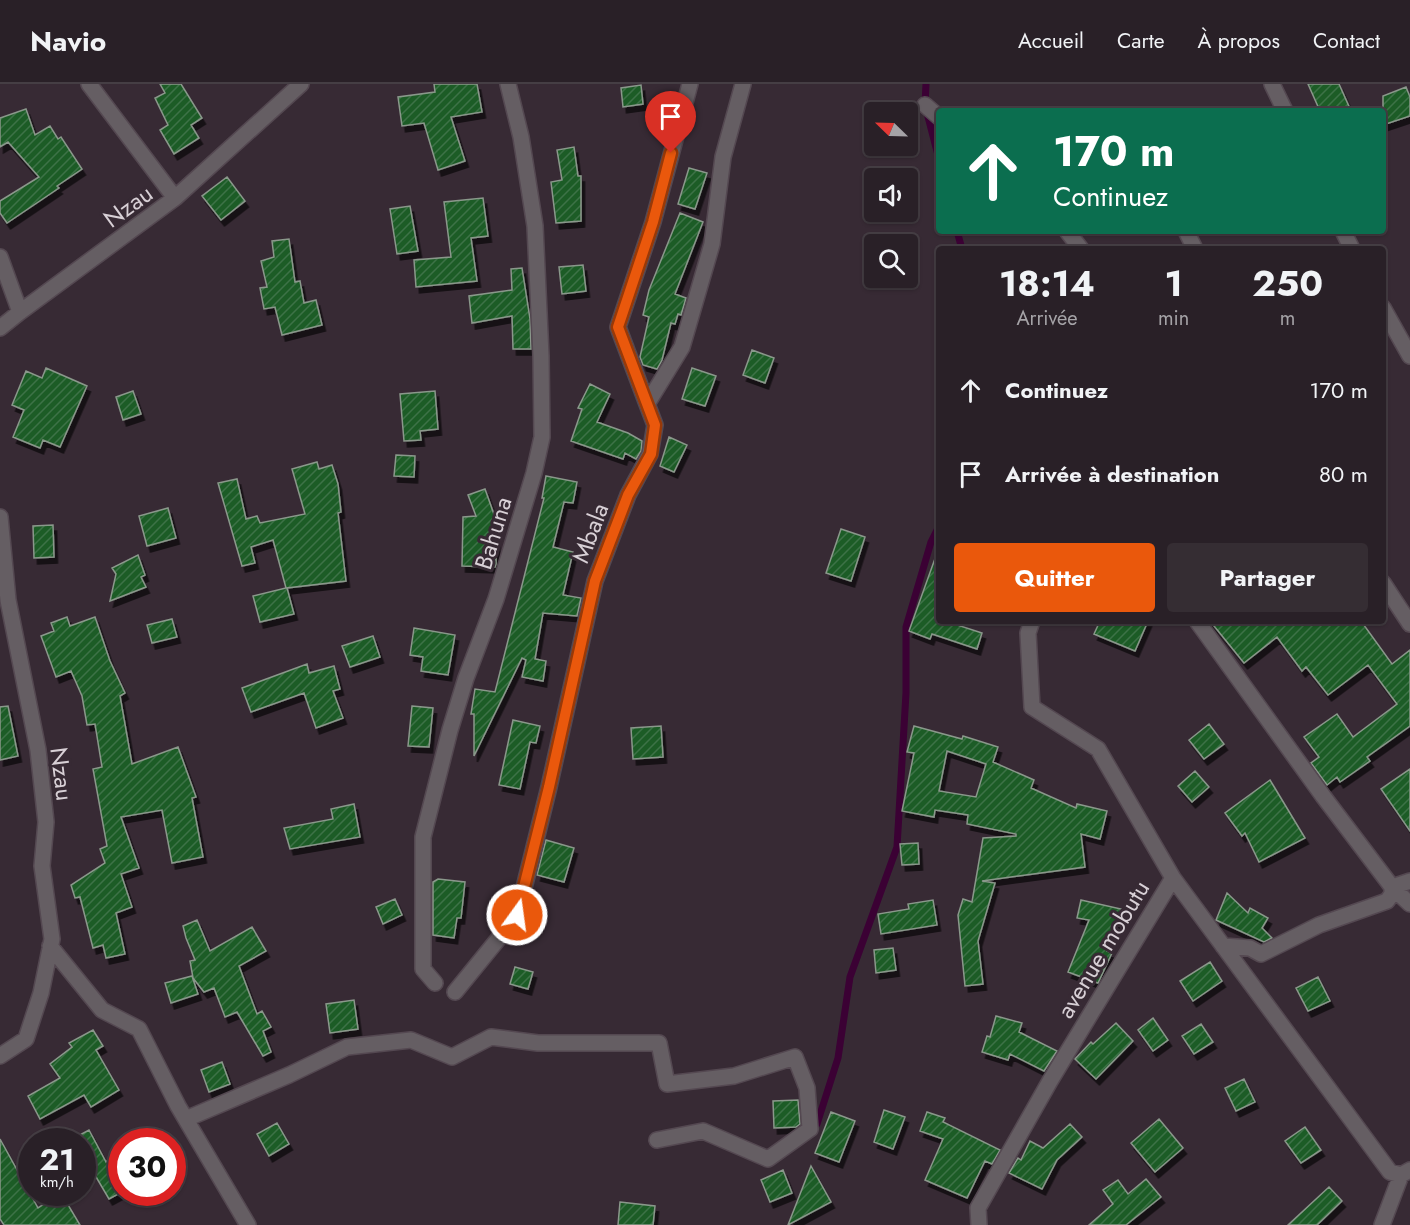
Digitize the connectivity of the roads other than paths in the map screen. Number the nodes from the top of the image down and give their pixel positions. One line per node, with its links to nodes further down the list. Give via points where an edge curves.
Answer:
1 (89, 84): 10 (street, Nzau)
2 (302, 84): 10 (street)
3 (508, 84): 30 (street, Bahuna, via 535,226 542,437 496,599 450,730 423,837 423,969)
4 (690, 84): 18 (street, Mbala, via 653,222 618,327)
5 (742, 84): 18 (street, via 723,157 712,244 682,347)
6 (1272, 84): 8 (street)
7 (925, 105): 9 (street)
8 (1284, 108)
9 (936, 114)
10 (175, 198): 14 (street, Nzau)
11 (1069, 234): 12 (street)
12 (1079, 246)
13 (0, 257): 14 (street)
14 (20, 312): 16 (street, Nzau)
15 (1386, 313): 17 (street)
16 (0, 328)
17 (1410, 356)
18 (647, 404): 31 (street, Mbala, via 655,425 651,454 628,495 595,581 517,915)
19 (0, 517): 28 (street, Nzau, via 8,600 38,750 46,822 42,866)
20 (1386, 588): 23 (street)
21 (1031, 624): 24 (street, avenue mobutu, via 1028,633 1032,707 1098,749)
22 (1199, 624): 26 (street)
23 (1410, 624)
24 (1173, 878): 29 (street); 37 (street, avenue mobutu, via 978,1208)
25 (1410, 880): 26 (street)
26 (1392, 887): 27 (street); 29 (street, via 1387,901 1319,925 1261,954 1250,948)
27 (1410, 904)
28 (50, 946): 32 (street, Nzau, via 41,993 26,1039); 33 (street, via 102,1010 139,1029)
29 (1223, 946): 35 (street, via 1390,1172)
30 (435, 983)
31 (455, 992)
32 (0, 1056)
33 (186, 1119): 34 (street, via 347,1047 400,1041 411,1040 452,1057 491,1037 538,1043 659,1043 667,1084 734,1076 795,1057 807,1088 810,1129 768,1159 703,1131); 36 (street)
34 (657, 1140)
35 (1405, 1172): 38 (street)
36 (248, 1225)
37 (979, 1225)
38 (1382, 1225)

